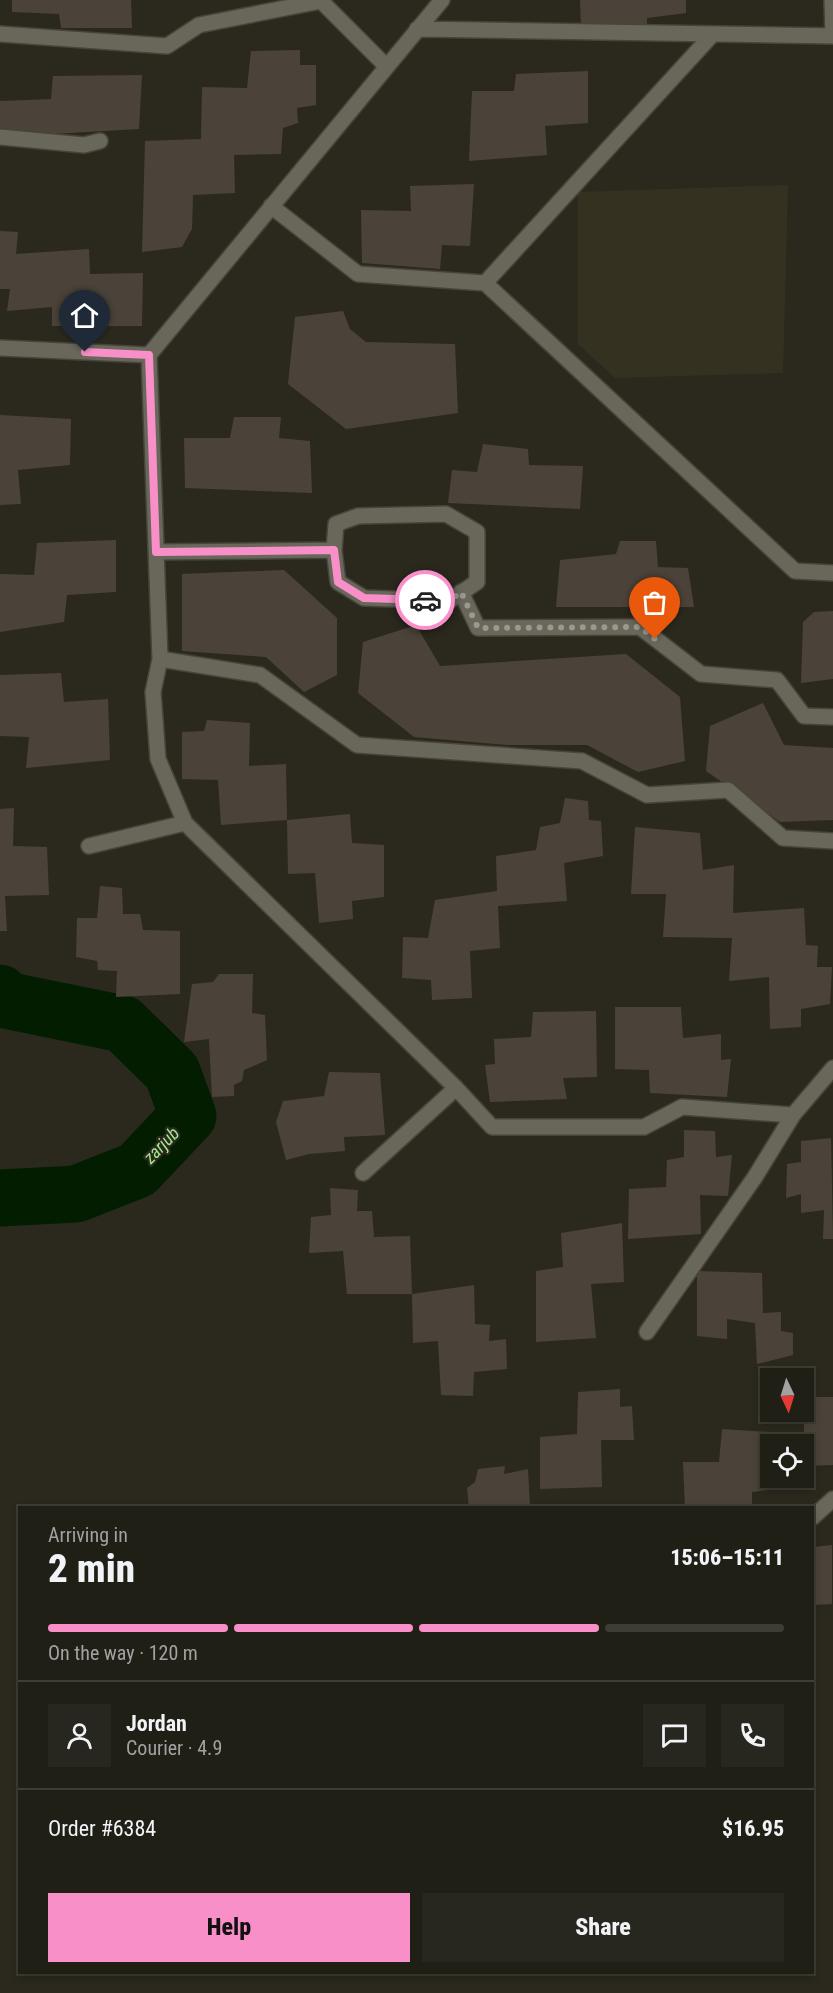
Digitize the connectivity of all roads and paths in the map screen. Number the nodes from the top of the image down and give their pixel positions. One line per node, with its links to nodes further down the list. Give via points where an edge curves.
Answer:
1 (442, 0): 3 (street)
2 (832, 0): 6 (street)
3 (417, 30): 5 (street); 7 (street)
4 (0, 34): 7 (street, via 167,46 198,25 321,1)
5 (712, 35): 6 (street); 11 (street)
6 (833, 36)
7 (386, 66): 10 (street)
8 (0, 137): 9 (street, via 84,145)
9 (100, 141)
10 (271, 206): 11 (street, via 358,274); 13 (street)
11 (485, 283): 16 (street, via 795,571)
12 (0, 348): 13 (street)
13 (149, 355): 15 (street)
14 (334, 550): 15 (street); 17 (street, via 338,582 364,598 449,601); 17 (street, via 336,524 358,516 446,514 477,532 477,582)
15 (156, 552): 18 (street)
16 (833, 573)
17 (461, 592): 19 (street, via 478,628 640,627 701,675 777,680 804,716)
18 (160, 659): 20 (street, via 153,692 158,759); 21 (street, via 260,675 357,745 582,761 647,795 728,790 783,838)
19 (833, 717)
20 (185, 823): 22 (street); 24 (street)
21 (833, 841)
22 (88, 846)
23 (833, 1068): 25 (street)
24 (456, 1088): 25 (street, via 492,1127 644,1127 682,1107); 26 (street)
25 (793, 1115): 27 (street, via 755,1177)
26 (363, 1173)
27 (647, 1332)
28 (833, 1500): 29 (street)
29 (814, 1516)

